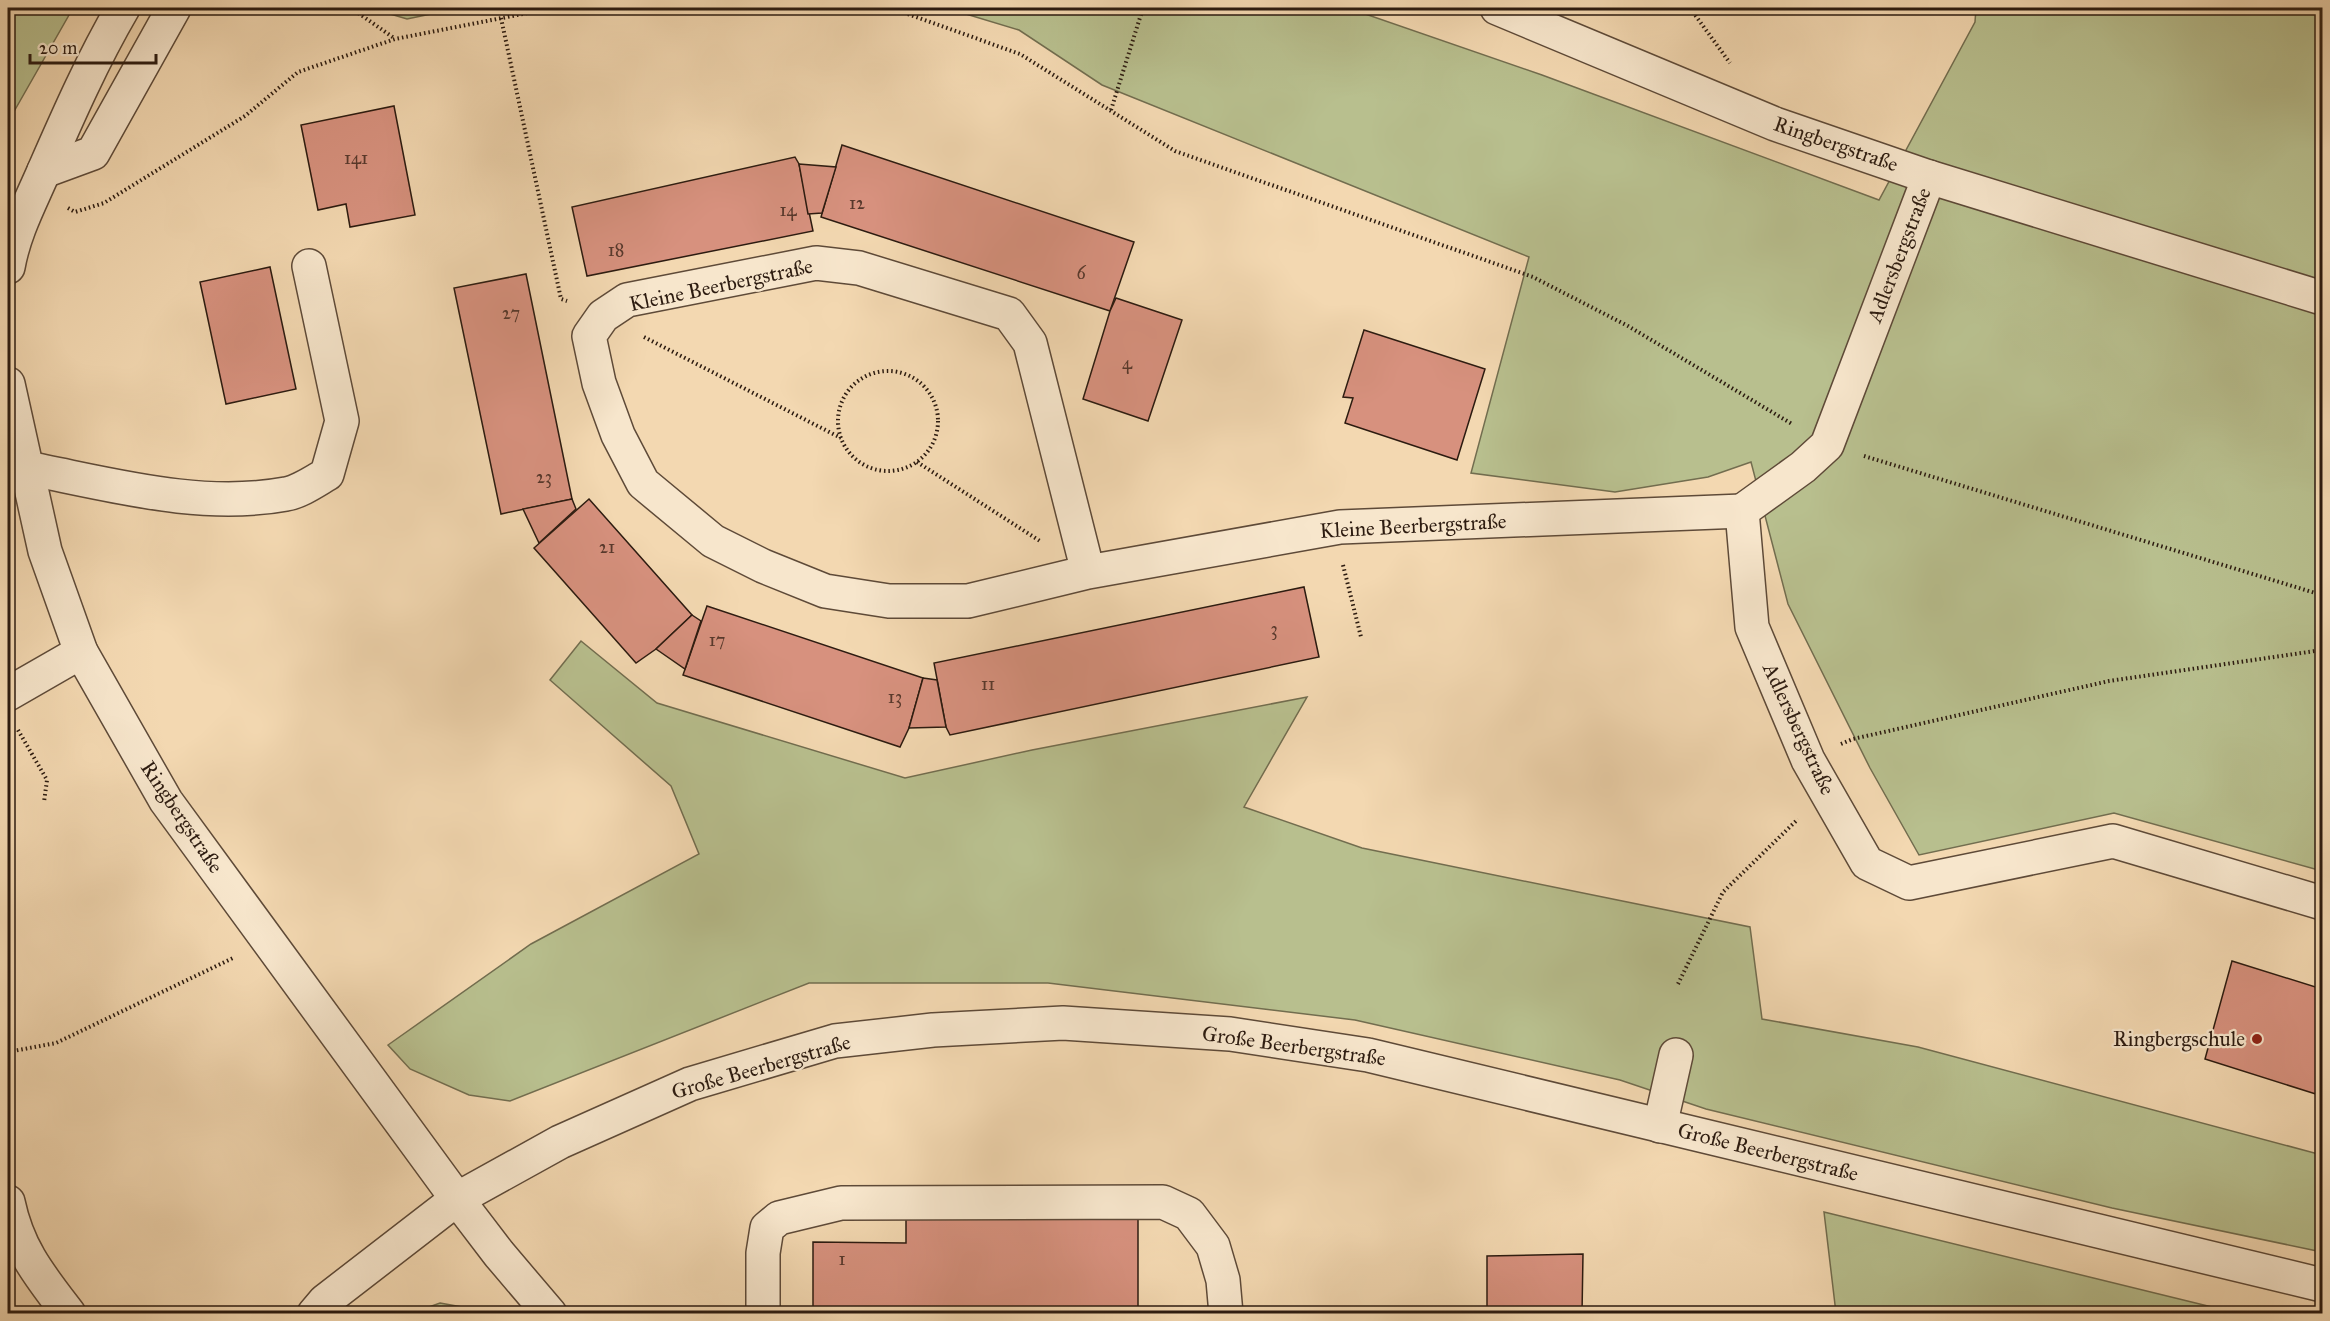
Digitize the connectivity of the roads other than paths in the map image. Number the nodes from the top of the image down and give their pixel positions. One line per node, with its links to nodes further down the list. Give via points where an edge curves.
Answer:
1 (123, 8): 5 (street, via 96,54)
2 (174, 8): 5 (street, via 93,153)
3 (1497, 8): 4 (street, Ringbergstraße, via 1775,124)
4 (1929, 177): 8 (street, Ringbergstraße); 11 (street, Adlersbergstraße, via 1827,445)
5 (40, 181): 7 (street, via 12,242)
6 (309, 266): 10 (street, via 342,421 327,474 288,494 227,500 155,493)
7 (8, 267)
8 (2322, 298)
9 (8, 384): 10 (street, Ringbergstraße)
10 (26, 468): 13 (street, Ringbergstraße, via 45,550)
11 (1742, 511): 12 (street, Kleine Beerbergstraße, via 1340,527); 15 (street, Adlersbergstraße, via 1752,627 1808,760 1867,863 1909,883 2113,841)
12 (1088, 572): 12 (street, Kleine Beerbergstraße, via 1030,343 1009,314 859,268 816,263 627,300 603,316 589,336 599,383 614,425 643,483 713,541 763,566 825,591 889,601 968,602)
13 (81, 652): 14 (street); 18 (street, Ringbergstraße, via 166,801)
14 (10, 708)
15 (2322, 903)
16 (1676, 1054): 17 (street)
17 (1660, 1126): 18 (street, Große Beerbergstraße, via 1368,1055 1230,1034 1064,1023 933,1030 835,1041 690,1084 560,1142); 20 (street, Große Beerbergstraße)
18 (457, 1199): 22 (street, Große Beerbergstraße); 23 (street, Ringbergstraße)
19 (8, 1202): 21 (street, via 22,1249)
20 (2322, 1285)
21 (69, 1314)
22 (314, 1314)
23 (550, 1314)
24 (763, 1314): 25 (street, via 767,1228 779,1218 841,1203 1139,1202 1163,1202 1189,1214 1213,1246 1223,1280)
25 (1226, 1314)

